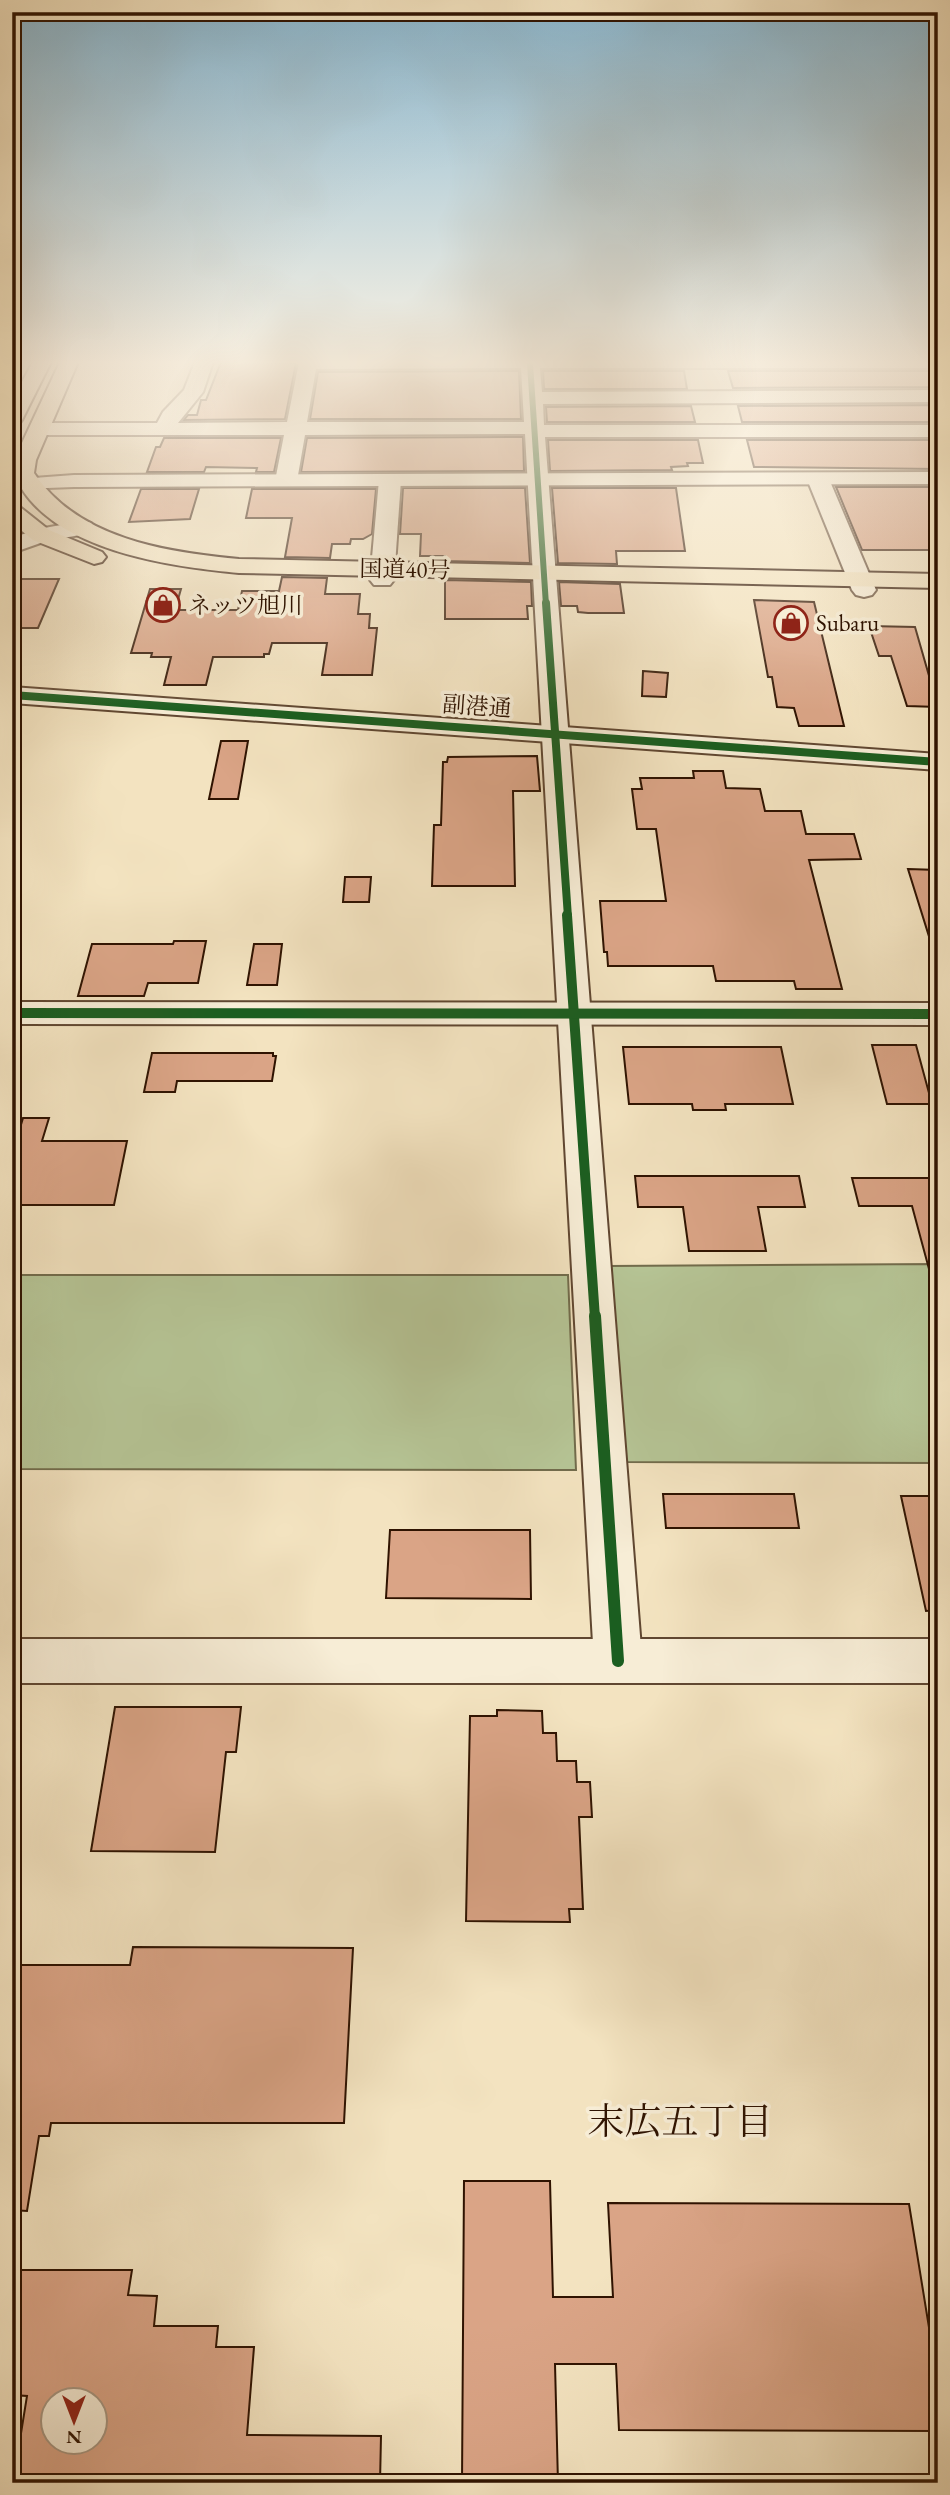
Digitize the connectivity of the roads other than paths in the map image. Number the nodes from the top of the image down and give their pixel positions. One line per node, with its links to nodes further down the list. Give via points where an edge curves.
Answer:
1 (884, 478): 2 (street)
2 (813, 479): 4 (street); 15 (street)
3 (390, 480): 4 (street); 5 (street); 12 (street)
4 (538, 480): 13 (street)
5 (286, 481): 6 (street)
6 (17, 483): 8 (highway, 国道40号)
7 (12, 512): 10 (highway, 国道40号)
8 (59, 513): 9 (highway, 国道40号); 10 (street)
9 (83, 528): 10 (street); 12 (highway, 国道40号, via 118,544 191,562)
10 (41, 535): 11 (street); 12 (highway, 国道40号, via 100,559 208,578)
11 (12, 546)
12 (383, 574): 13 (highway, 国道40号)
13 (546, 577): 15 (highway, 国道40号); 18 (street)
14 (938, 581): 15 (highway, 国道40号)
15 (862, 584): 16 (highway, 国道40号)
16 (938, 592)
17 (12, 695): 18 (street, 副港通)
18 (557, 733): 19 (street, 副港通); 21 (street)
19 (938, 762)
20 (12, 1013): 21 (street)
21 (575, 1014): 22 (street); 24 (street)
22 (938, 1014)
23 (12, 1661): 24 (street)
24 (618, 1661): 25 (street)
25 (938, 1661)

